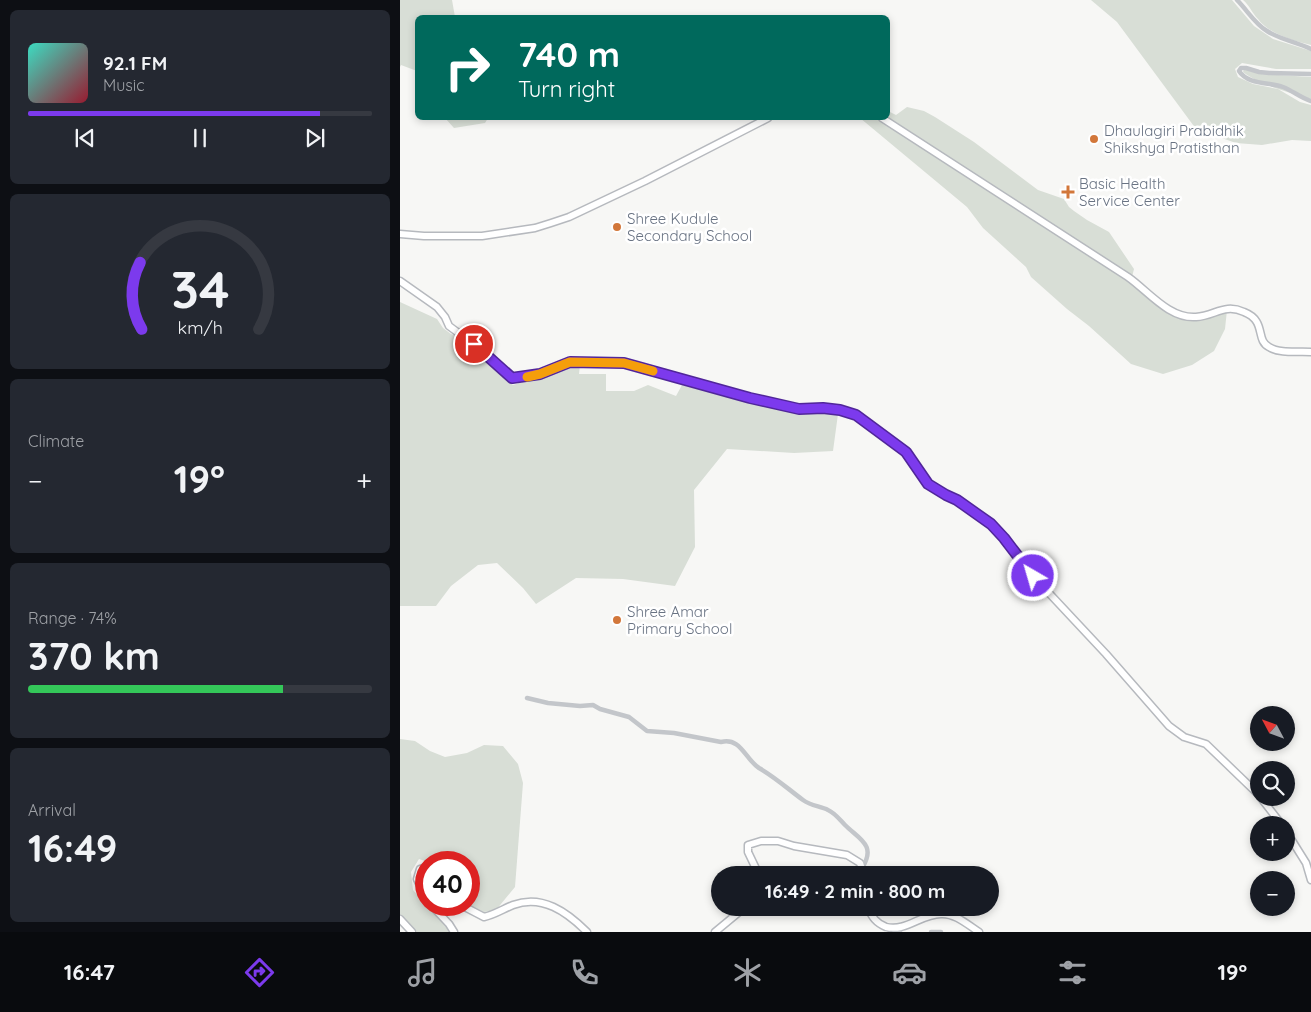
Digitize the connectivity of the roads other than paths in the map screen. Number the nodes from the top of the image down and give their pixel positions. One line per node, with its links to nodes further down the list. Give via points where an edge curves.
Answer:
1 (1237, 0): 2 (street, via 1267,31)
2 (1311, 49)
3 (1311, 74): 4 (street, via 1258,72 1246,68 1239,71 1252,80 1284,87)
4 (1311, 101)
5 (764, 120): 9 (street, via 645,181 552,223 482,236)
6 (885, 120): 8 (street)
7 (888, 120): 8 (street)
8 (894, 125): 11 (street, via 1128,277 1176,313 1195,318 1234,308 1257,320 1268,347 1279,351)
9 (400, 234)
10 (400, 281): 13 (street, via 437,307 449,326 512,378 540,374 570,362 624,363 799,409 823,408 856,415 906,452 928,484 991,524 1033,576 1169,726 1184,737 1206,744)
11 (1311, 352)
12 (527, 698): 19 (street, via 548,703 593,705 629,718 647,731 734,741 756,766 804,801 830,811 856,833 867,846)
13 (1250, 786)
14 (1268, 806): 15 (street)
15 (1275, 816)
16 (1295, 845): 20 (street, via 1306,862)
17 (755, 866): 18 (street, via 747,848 751,843 761,841 778,841 847,855)
18 (860, 866)
19 (865, 866)
20 (1311, 880)
21 (480, 915): 29 (street, via 484,917 521,903 545,904 566,913)
22 (441, 916): 28 (street)
23 (734, 916): 30 (street)
24 (872, 916): 26 (street, via 880,925)
25 (400, 919): 27 (street)
26 (897, 931): 33 (street, via 944,914)
27 (412, 932)
28 (454, 932)
29 (587, 932)
30 (715, 932)
31 (931, 932): 32 (street)
32 (941, 932)
33 (979, 932)

